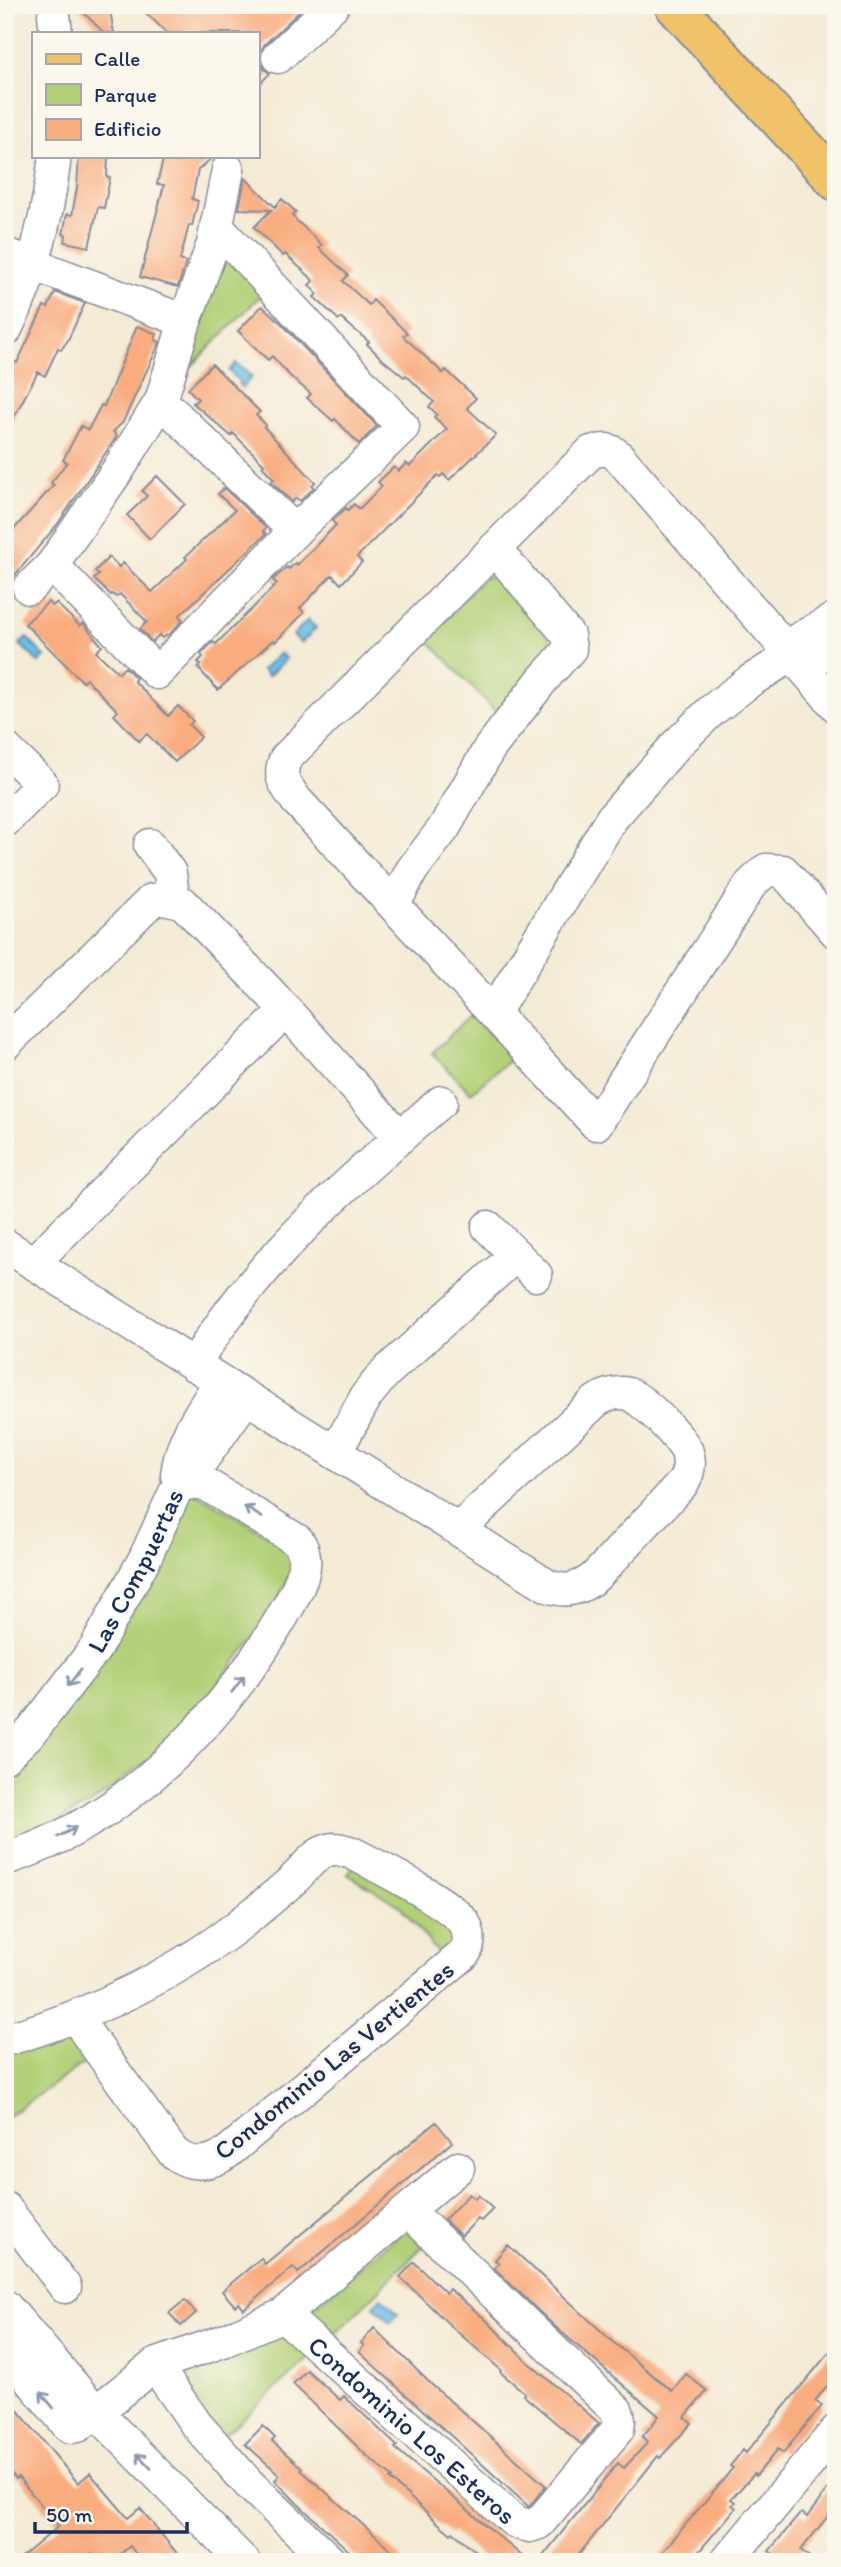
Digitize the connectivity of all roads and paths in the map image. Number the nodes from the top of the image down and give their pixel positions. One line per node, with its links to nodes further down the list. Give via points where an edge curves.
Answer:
1 (333, 5): 3 (street)
2 (674, 5): 6 (main road)
3 (278, 57)
4 (55, 158): 8 (street, via 44,222)
5 (228, 170): 7 (street)
6 (836, 181)
7 (216, 226): 9 (street); 12 (street, via 402,427)
8 (19, 259): 9 (street); 10 (street)
9 (185, 321): 11 (street)
10 (5, 331)
11 (161, 401): 12 (street); 14 (street)
12 (295, 531): 14 (street, via 157,673)
13 (495, 549): 18 (street, via 591,452 612,451); 24 (street, via 568,635 570,649 489,749); 24 (street, via 281,768 284,783 296,800)
14 (52, 565): 15 (street)
15 (29, 588)
16 (836, 618): 18 (street)
17 (836, 647): 18 (street)
18 (793, 656): 19 (street); 27 (street, via 711,711 612,818)
19 (836, 706)
20 (5, 748): 21 (street, via 42,784)
21 (5, 821)
22 (150, 845): 23 (street, via 170,873 172,888)
23 (165, 898): 26 (street, via 183,903); 28 (street, via 152,900)
24 (394, 904): 27 (street)
25 (836, 932): 27 (street, via 783,871 766,870 751,884 596,1124)
26 (279, 1003): 30 (street); 33 (street)
27 (495, 1011)
28 (5, 1044)
29 (441, 1102): 30 (street)
30 (400, 1137): 34 (street, via 264,1268 216,1329)
31 (488, 1227): 35 (street, via 526,1265 374,1385)
32 (5, 1245): 33 (street)
33 (33, 1263): 34 (street)
34 (220, 1382): 35 (street); 36 (street)
35 (334, 1453): 37 (street)
36 (186, 1484): 38 (street, Las Compuertas, one-way to 38, via 173,1495 95,1649 32,1731); 39 (street, Las Compuertas, one-way to 36, via 97,1814 183,1748 259,1655 302,1577 305,1554 298,1541 207,1485)
37 (458, 1530): 37 (street, via 548,1586 562,1590 580,1587 596,1576 682,1485 688,1470 687,1453 637,1398 623,1393 605,1395)
38 (5, 1757)
39 (5, 1859)
40 (79, 2016): 40 (street, Condominio Las Vertientes, via 149,1982 230,1931 328,1850 352,1853 445,1906 468,1932 464,1954 228,2152 211,2161 193,2163 173,2152 85,2031); 41 (street, Condominio Las Vertientes)
41 (5, 2040)
42 (458, 2168): 44 (street, Condominio Los Esteros)
43 (5, 2208): 45 (street)
44 (408, 2211): 46 (street, Condominio Los Esteros); 46 (street, Condominio Los Esteros, via 617,2411 618,2429 539,2523 515,2522)
45 (65, 2287)
46 (283, 2315): 49 (street, Condominio Los Esteros)
47 (9, 2318): 50 (street)
48 (5, 2349): 50 (street, Condominio Los Esteros, one-way to 48, via 71,2427)
49 (155, 2365): 50 (street, Condominio Los Esteros); 53 (street, via 196,2424 249,2484)
50 (96, 2411): 52 (street, one-way to 50)
51 (836, 2431): 54 (street)
52 (244, 2562)
53 (331, 2562)
54 (726, 2562)

